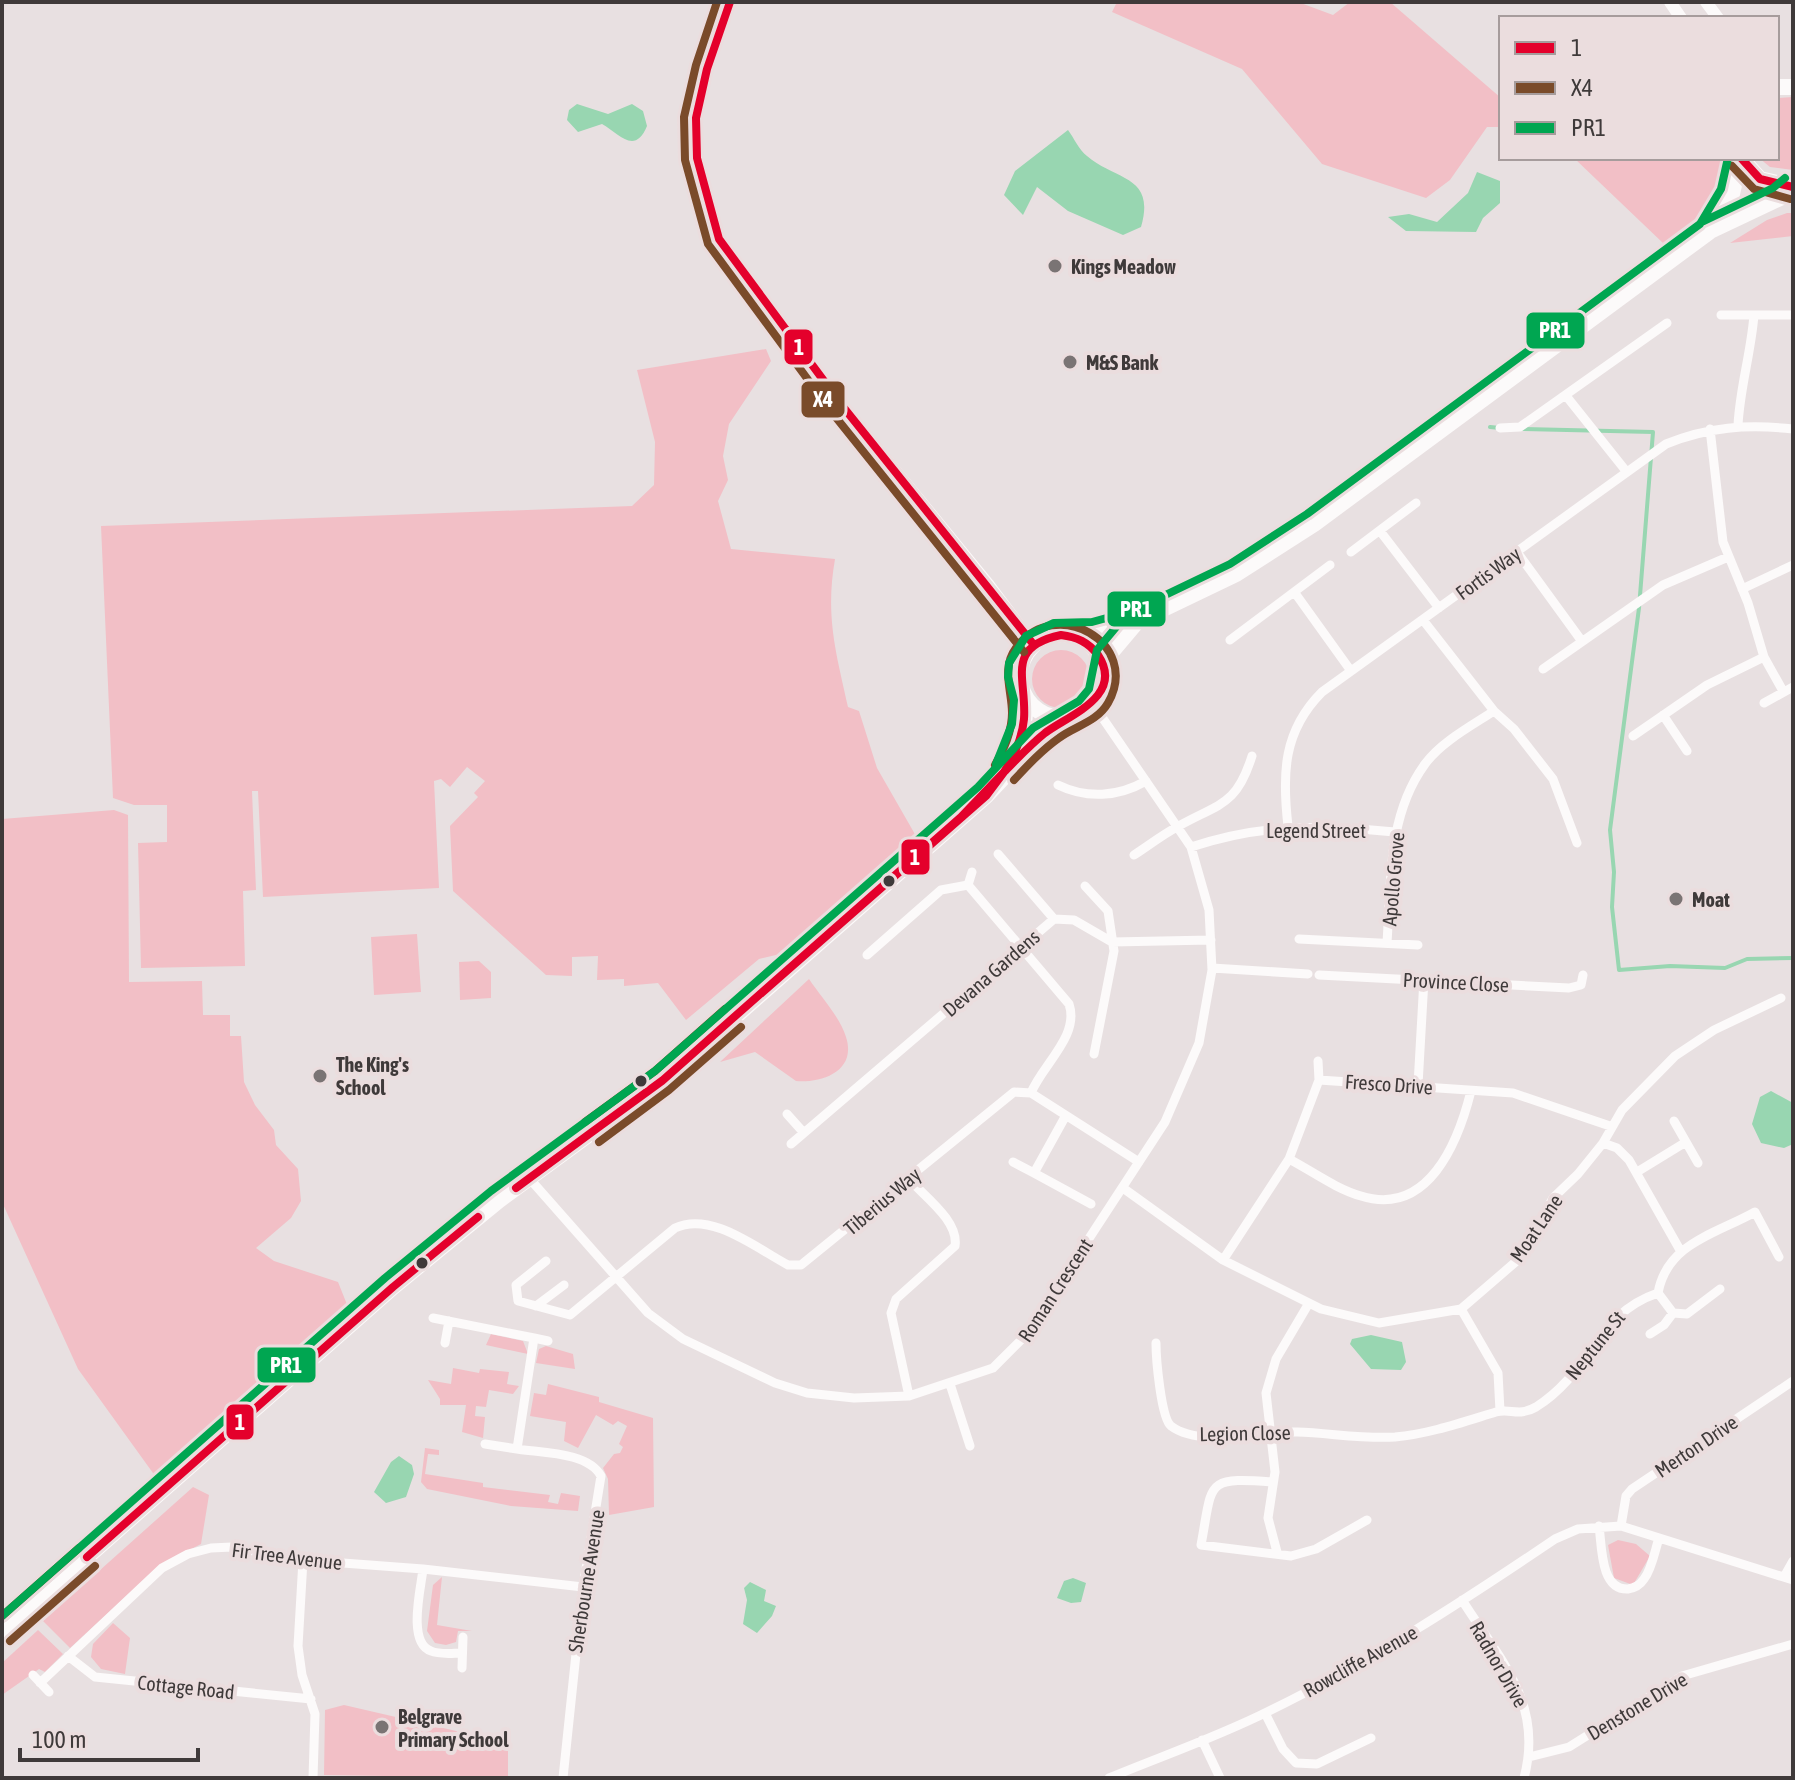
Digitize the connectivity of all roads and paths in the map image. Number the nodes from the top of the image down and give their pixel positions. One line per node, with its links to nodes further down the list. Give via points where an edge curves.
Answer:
1 (730, 2): 31 (street, via 696,118 697,158 719,239 844,408)
2 (1739, 160): 5 (highway, via 1727,205)
3 (1742, 160): 4 (highway, via 1760,179)
4 (1793, 187): 5 (highway)
5 (1709, 232): 27 (highway, via 1314,524 1236,574)
6 (1721, 315): 7 (street)
7 (1754, 315): 8 (street); 11 (street)
8 (1793, 315)
9 (1667, 323): 10 (street, via 1575,386)
10 (1567, 397): 12 (street, via 1520,427); 15 (street)
11 (1738, 425): 13 (street, Fortis Way); 14 (street, Fortis Way)
12 (1500, 428)
13 (1710, 429): 15 (street, Fortis Way, via 1666,444); 20 (street)
14 (1793, 429)
15 (1626, 471): 19 (street, Fortis Way)
16 (1416, 503): 17 (street)
17 (1380, 531): 18 (street); 25 (street)
18 (1351, 552)
19 (1517, 552): 25 (street, Fortis Way); 30 (street)
20 (1728, 557): 23 (street); 30 (street, via 1663,585)
21 (1330, 565): 24 (street)
22 (1793, 565): 23 (street)
23 (1742, 589): 32 (street)
24 (1295, 593): 29 (street); 35 (street)
25 (1439, 608): 26 (street, Fortis Way)
26 (1423, 620): 35 (street, Fortis Way); 40 (street)
27 (1136, 622): 28 (highway); 33 (highway)
28 (1070, 635): 31 (highway); 33 (highway, via 1092,647)
29 (1230, 640)
30 (1581, 640): 34 (street)
31 (1034, 645): 37 (highway, via 1021,665)
32 (1764, 657): 36 (street); 41 (street, via 1707,685)
33 (1103, 669): 39 (highway)
34 (1543, 669)
35 (1351, 671): 50 (street, Fortis Way, via 1322,692 1295,725 1284,769)
36 (1788, 689): 38 (street)
37 (1026, 699): 42 (highway, via 1046,715); 46 (highway, via 1019,744)
38 (1764, 703)
39 (1093, 704): 42 (highway); 47 (street, Roman Crescent)
40 (1494, 711): 51 (street, Apollo Grove, via 1426,762); 52 (street, via 1553,779)
41 (1663, 715): 43 (street); 44 (street)
42 (1072, 717): 46 (highway, via 1041,737)
43 (1633, 736)
44 (1687, 751)
45 (1252, 756): 49 (street, via 1233,796)
46 (1003, 777): 91 (highway, via 663,1080)
47 (1146, 781): 48 (street, via 1100,795); 49 (street, Roman Crescent)
48 (1058, 785)
49 (1178, 826): 53 (street, Roman Crescent); 55 (street)
50 (1288, 826): 51 (street, Legend Street); 53 (street, Legend Street, via 1234,832)
51 (1395, 832): 63 (street, Apollo Grove)
52 (1577, 843)
53 (1191, 847): 61 (street, Roman Crescent, via 1209,910)
54 (998, 854): 59 (street)
55 (1134, 855)
56 (972, 872): 57 (street)
57 (968, 885): 64 (street); 66 (street, via 941,890)
58 (1085, 886): 62 (street, via 1108,911)
59 (1054, 919): 62 (street, Devana Gardens, via 1074,920); 64 (street, Devana Gardens)
60 (1299, 939): 63 (street, Apollo Grove)
61 (1211, 940): 62 (street); 67 (street, Roman Crescent)
62 (1112, 942): 71 (street)
63 (1387, 943): 65 (street, Apollo Grove)
64 (1021, 945): 76 (street, via 1073,1016 1070,1031); 81 (street, Devana Gardens)
65 (1418, 945)
66 (867, 955)
67 (1212, 968): 69 (street, Province Close); 87 (street, Roman Crescent, via 1199,1043 1165,1122)
68 (1583, 975): 69 (street, Province Close, via 1581,985 1569,988)
69 (1424, 979): 74 (street)
70 (1781, 998): 80 (street, Moat Lane, via 1714,1030 1675,1056)
71 (1094, 1054)
72 (1318, 1061): 73 (street)
73 (1319, 1080): 74 (street, Fresco Drive); 85 (street, Fresco Drive)
74 (1418, 1085): 75 (street, Fresco Drive)
75 (1471, 1091): 80 (street, Fresco Drive, via 1513,1093); 85 (street, via 1446,1159 1426,1185 1407,1194 1392,1199 1358,1195)
76 (1031, 1093): 78 (street); 92 (street, Tiberius Way, via 1007,1095)
77 (787, 1114): 81 (street)
78 (1065, 1117): 87 (street); 90 (street)
79 (1674, 1121): 82 (street)
80 (1610, 1126): 83 (street, Moat Lane)
81 (804, 1133): 84 (street, Devana Gardens)
82 (1686, 1142): 88 (street); 89 (street)
83 (1603, 1143): 89 (street, via 1617,1148); 105 (street, Moat Lane, via 1553,1198 1519,1259)
84 (791, 1144)
85 (1289, 1159): 97 (street, Fresco Drive)
86 (1013, 1162): 90 (street)
87 (1139, 1162): 93 (street, Roman Crescent)
88 (1698, 1163)
89 (1637, 1172): 95 (street)
90 (1034, 1173): 94 (street)
91 (529, 1178): 99 (street, Roman Crescent); 135 (highway, via 393,1287)
92 (909, 1179): 99 (street, Tiberius Way, via 801,1265 788,1265 708,1224 690,1221); 116 (street, via 957,1236 955,1246 896,1299 891,1313)
93 (1123, 1188): 97 (street); 115 (street, Roman Crescent, via 1018,1347 993,1368)
94 (1091, 1204)
95 (1680, 1250): 96 (street, via 1755,1212); 102 (street, via 1664,1269)
96 (1779, 1257)
97 (1223, 1260): 103 (street)
98 (546, 1261): 104 (street, via 516,1285 518,1301)
99 (617, 1276): 104 (street, via 570,1315); 116 (street, Roman Crescent, via 648,1313 683,1339 775,1383 854,1398)
100 (564, 1285): 104 (street)
101 (1720, 1289): 106 (street, via 1687,1314)
102 (1658, 1293): 106 (street); 117 (street, Neptune St, via 1632,1301 1617,1314 1584,1364 1533,1409 1515,1415)
103 (1309, 1303): 105 (street, via 1379,1323); 118 (street, via 1268,1375 1265,1407)
104 (536, 1306)
105 (1461, 1309): 117 (street, via 1498,1373)
106 (1673, 1313): 109 (street)
107 (433, 1318): 108 (street)
108 (449, 1321): 110 (street); 112 (street)
109 (1650, 1334)
110 (534, 1338): 111 (street); 122 (street)
111 (548, 1341)
112 (445, 1343)
113 (1156, 1343): 118 (street, Legion Close, via 1169,1424 1215,1436)
114 (1793, 1381): 126 (street, Merton Drive, via 1632,1489)
115 (950, 1384): 116 (street, Roman Crescent); 121 (street)
116 (909, 1396)
117 (1500, 1411): 119 (street, Neptune St, via 1397,1437)
118 (1271, 1433): 119 (street, Legion Close); 123 (street)
119 (1358, 1437)
120 (485, 1444): 122 (street, Sherbourne Avenue)
121 (970, 1446)
122 (517, 1449): 133 (street, Sherbourne Avenue, via 574,1458 601,1476)
123 (1273, 1482): 128 (street, via 1268,1518); 128 (street, via 1218,1483 1211,1491 1201,1545)
124 (1367, 1520): 128 (street, via 1316,1549 1291,1556)
125 (1599, 1526): 126 (street, Rowcliffe Avenue); 127 (street, via 1608,1575 1622,1588 1635,1587 1646,1577); 134 (street, Rowcliffe Avenue, via 1555,1539)
126 (1621, 1526): 127 (street, Rowcliffe Avenue)
127 (1659, 1538): 132 (street, Rowcliffe Avenue)
128 (1277, 1552)
129 (303, 1560): 131 (street, Fir Tree Avenue); 139 (street, Fir Tree Avenue, via 232,1547 188,1554 162,1568); 142 (street, via 298,1646)
130 (1793, 1561): 132 (street, Rowcliffe Avenue)
131 (423, 1569): 133 (street, Fir Tree Avenue); 138 (street, via 416,1630 421,1644 430,1651)
132 (1788, 1578)
133 (583, 1587): 148 (street, Sherbourne Avenue)
134 (1462, 1600): 143 (street, Rowcliffe Avenue, via 1395,1645); 146 (street, Radnor Drive, via 1525,1703)
135 (2, 1632)
136 (463, 1637): 138 (street)
137 (1793, 1644): 146 (street, Denstone Drive, via 1682,1676 1569,1747)
138 (462, 1653): 140 (street)
139 (68, 1656): 141 (street, Fir Tree Avenue, via 37,1679); 142 (street, Cottage Road, via 95,1677)
140 (462, 1668)
141 (49, 1692)
142 (311, 1699): 147 (street)
143 (1265, 1713): 144 (street, via 1296,1763 1317,1764); 145 (street, Rowcliffe Avenue)
144 (1371, 1738)
145 (1202, 1740): 149 (street, Rowcliffe Avenue); 150 (street)
146 (1529, 1757): 151 (street, Radnor Drive)
147 (313, 1778)
148 (563, 1778)
149 (1109, 1778)
150 (1220, 1778)
151 (1524, 1778)

